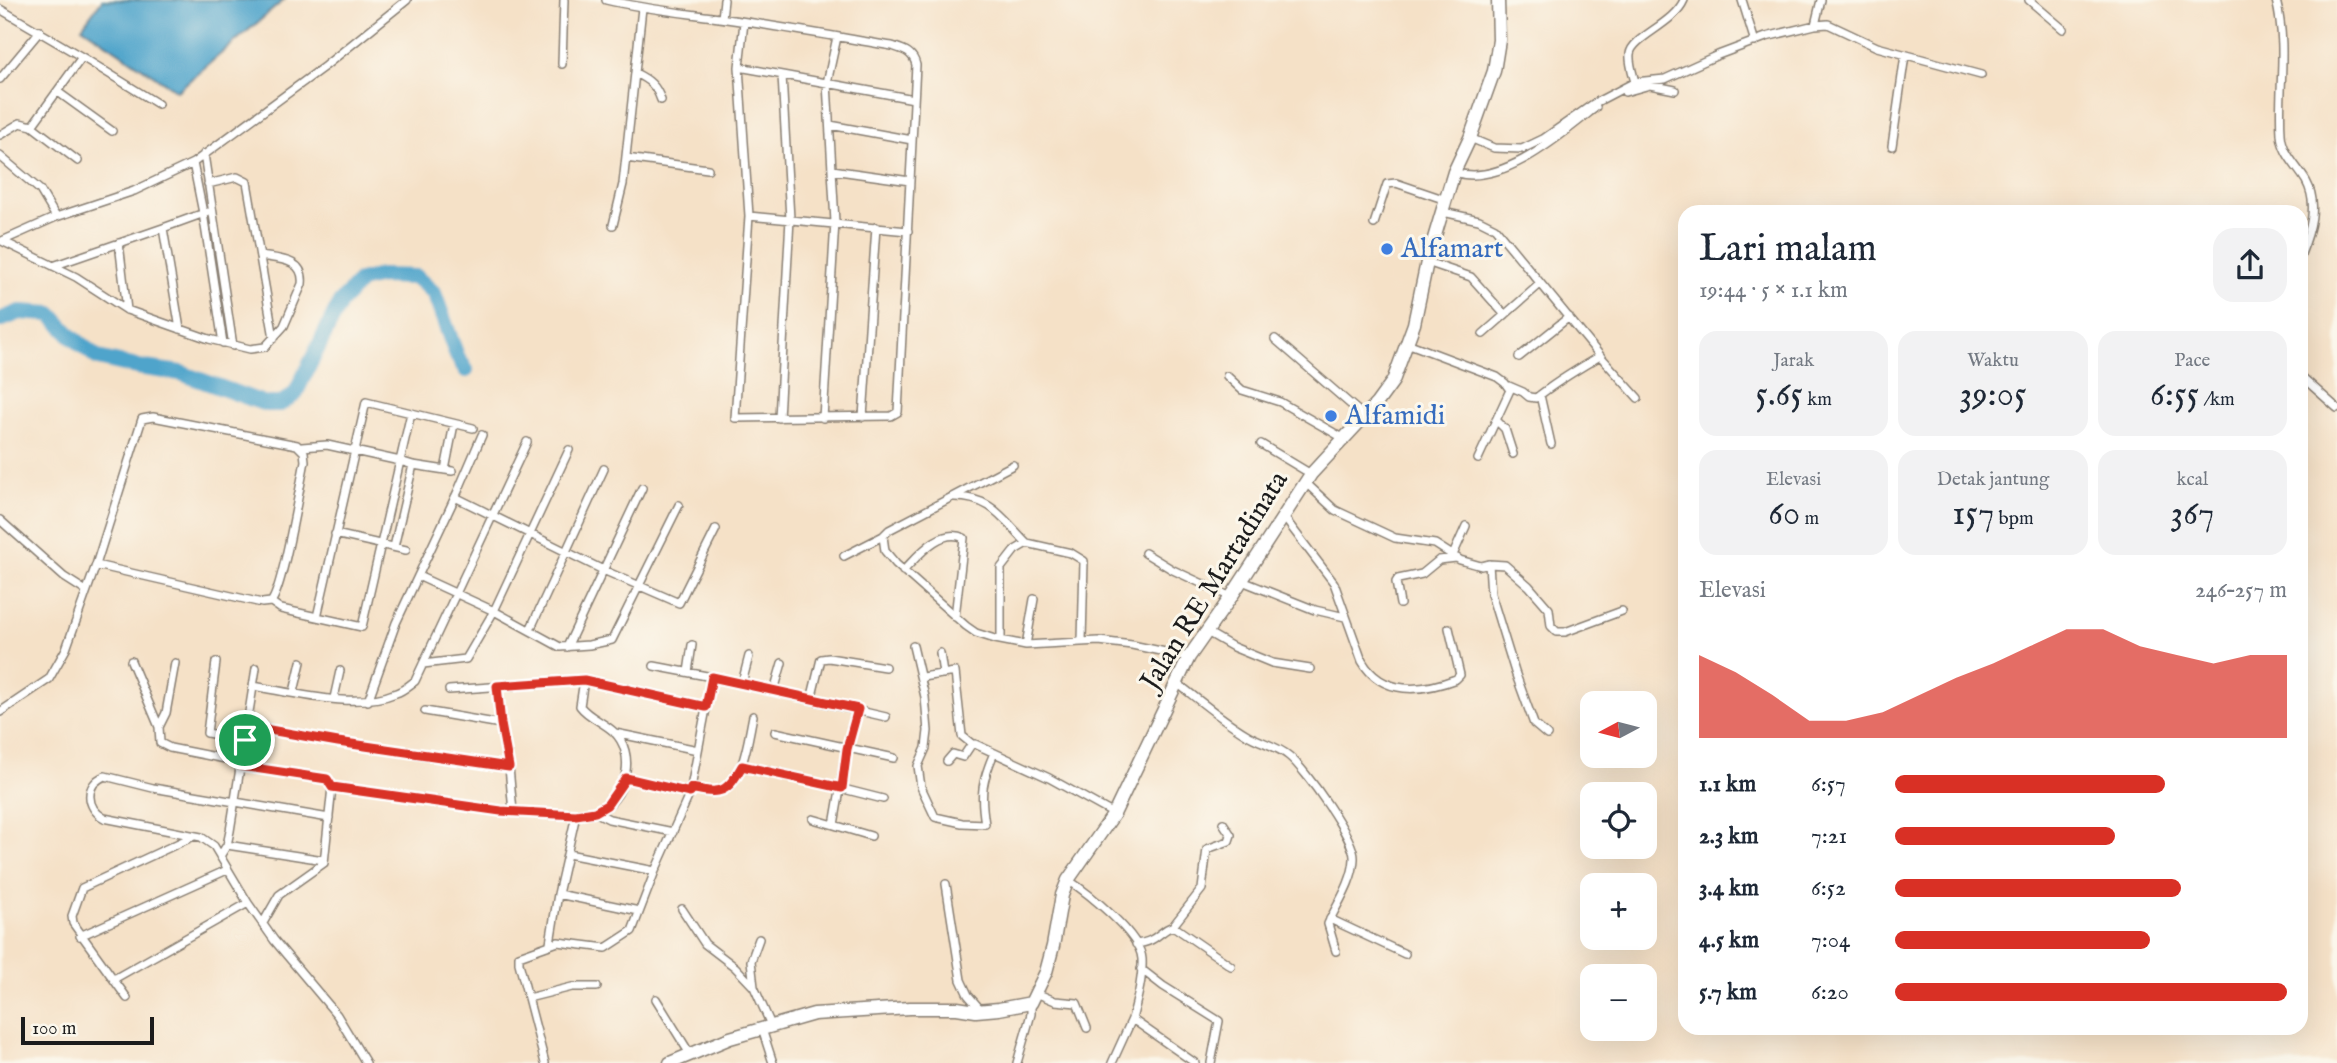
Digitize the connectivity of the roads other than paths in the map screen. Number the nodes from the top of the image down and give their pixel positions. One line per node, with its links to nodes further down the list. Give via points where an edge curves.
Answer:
1 (407, 0): 45 (street)
2 (564, 0): 23 (street)
3 (606, 0): 11 (street)
4 (724, 0): 13 (street)
5 (1498, 0): 41 (highway, Jalan RE Martadinata, via 1494,71)
6 (1684, 0): 29 (street, via 1674,17 1631,50)
7 (1742, 0): 20 (street)
8 (1821, 0): 16 (street)
9 (2029, 0): 17 (street)
10 (2277, 0): 66 (street, via 2284,64 2281,138 2312,201)
11 (642, 8): 13 (street); 25 (street)
12 (3, 11): 14 (street); 18 (street)
13 (722, 18): 15 (street)
14 (0, 19)
15 (744, 22): 19 (street); 24 (street)
16 (1815, 25): 20 (street); 21 (street, via 1828,24)
17 (2063, 29)
18 (40, 31): 22 (street); 28 (street)
19 (837, 37): 30 (street); 33 (street, via 909,52 916,65)
20 (1755, 42): 31 (street)
21 (1905, 55): 27 (street); 43 (street)
22 (82, 57): 32 (street); 35 (street)
23 (562, 64)
24 (739, 67): 26 (street); 57 (street)
25 (635, 73): 34 (street, via 649,80); 47 (street)
26 (782, 75): 30 (street); 59 (street)
27 (1981, 75)
28 (0, 79)
29 (1635, 82): 31 (street); 36 (street)
30 (827, 83): 33 (street); 37 (street)
31 (1662, 83): 36 (street, via 1631,89)
32 (58, 92): 38 (street); 39 (street)
33 (914, 99): 42 (street)
34 (661, 100)
35 (158, 104)
36 (1594, 106): 44 (street)
37 (830, 125): 42 (street); 51 (street)
38 (32, 126): 40 (street, via 20,124); 48 (street)
39 (112, 131)
40 (0, 135)
41 (1470, 138): 44 (street, via 1494,148); 52 (highway, Jalan RE Martadinata)
42 (912, 139): 53 (street)
43 (1892, 146)
44 (1531, 150): 52 (street, via 1500,171 1472,176)
45 (204, 154): 49 (street); 54 (street)
46 (0, 156): 58 (street, via 40,190)
47 (626, 158): 50 (street); 62 (street)
48 (78, 161)
49 (194, 163): 56 (street); 58 (street, via 134,191)
50 (708, 169)
51 (832, 170): 53 (street); 60 (street)
52 (1454, 172): 55 (highway, Jalan RE Martadinata)
53 (910, 181): 65 (street)
54 (208, 184): 56 (street); 69 (street, via 237,177 247,182)
55 (1445, 206): 61 (street, via 1396,183 1387,184); 70 (highway, Jalan RE Martadinata); 72 (street, via 1492,225)
56 (208, 212): 64 (street); 80 (street); 82 (street)
57 (749, 216): 59 (street); 94 (street, via 735,418)
58 (56, 217): 67 (street)
59 (790, 219): 60 (street); 94 (street)
60 (835, 222): 63 (street); 95 (street)
61 (1374, 224)
62 (613, 225)
63 (876, 227): 65 (street); 93 (street)
64 (163, 228): 68 (street); 76 (street)
65 (908, 231): 93 (street, via 898,412)
66 (2308, 237)
67 (1, 241): 71 (street)
68 (120, 243): 71 (street); 73 (street)
69 (260, 256): 78 (street); 78 (street, via 296,264 303,278 284,326)
70 (1427, 262): 74 (street, via 1471,277); 81 (highway, Jalan RE Martadinata)
71 (53, 266): 73 (street)
72 (1540, 284): 74 (street); 75 (street)
73 (127, 310): 76 (street)
74 (1505, 315): 77 (street)
75 (1569, 317): 83 (street); 84 (street)
76 (180, 329): 80 (street)
77 (1483, 334)
78 (274, 338): 82 (street, via 259,349)
79 (1275, 339): 92 (street)
80 (223, 343): 82 (street)
81 (1407, 343): 87 (street, via 1497,377); 92 (highway, Jalan RE Martadinata, via 1393,381)
82 (233, 346)
83 (1600, 356): 88 (street, via 1561,377); 89 (street)
84 (1519, 357)
85 (1227, 376): 100 (street, via 1242,390 1280,402)
86 (2308, 382): 90 (street)
87 (1508, 386): 88 (street, via 1532,398); 96 (street)
88 (1540, 395): 103 (street)
89 (1638, 398)
90 (2337, 408)
91 (411, 414): 97 (street); 105 (street, via 366,402); 109 (street)
92 (1364, 416): 100 (highway, Jalan RE Martadinata)
93 (863, 417): 95 (street)
94 (779, 418): 95 (street)
95 (823, 418)
96 (1496, 419): 107 (street, via 1505,429); 108 (street)
97 (454, 424): 98 (street); 110 (street, via 449,471)
98 (473, 429)
99 (482, 435): 115 (street)
100 (1343, 438): 113 (highway, Jalan RE Martadinata)
101 (527, 442): 119 (street)
102 (1261, 444): 113 (street)
103 (1551, 444)
104 (302, 447): 105 (street, via 327,444); 135 (street, via 153,417 142,419); 145 (street, via 303,474)
105 (354, 450): 109 (street); 123 (street)
106 (569, 450): 124 (street)
107 (1513, 454)
108 (1478, 458)
109 (400, 461): 110 (street); 127 (street)
110 (413, 465): 128 (street)
111 (1013, 465): 116 (street)
112 (604, 470): 130 (street)
113 (1308, 479): 118 (highway, Jalan RE Martadinata); 133 (street, via 1335,510 1395,538 1435,544)
114 (642, 488): 136 (street)
115 (455, 497): 119 (street); 138 (street)
116 (952, 497): 125 (street); 126 (street, via 983,501)
117 (679, 505): 140 (street)
118 (1283, 515): 139 (highway, Jalan RE Martadinata); 151 (street, via 1334,583)
119 (492, 516): 124 (street); 142 (street)
120 (0, 520): 141 (street)
121 (1466, 526): 133 (street)
122 (716, 529): 140 (street, via 679,603)
123 (335, 534): 127 (street); 149 (street)
124 (530, 534): 130 (street); 147 (street)
125 (883, 536): 132 (street); 137 (street, via 885,551)
126 (1027, 543): 155 (street, via 1001,568); 156 (street, via 1071,553 1084,561)
127 (381, 544): 128 (street); 149 (street, via 362,627)
128 (394, 547): 129 (street)
129 (406, 550)
130 (567, 551): 136 (street); 153 (street)
131 (1145, 553): 143 (street)
132 (844, 556)
133 (1455, 556): 134 (street, via 1481,566); 146 (street, via 1439,560 1422,574 1398,579)
134 (1489, 564): 148 (street, via 1505,565 1529,586 1549,609 1551,626 1557,632); 201 (street, via 1490,594 1516,672 1534,724)
135 (96, 565): 141 (street); 145 (street)
136 (603, 570): 140 (street); 160 (street)
137 (903, 571): 150 (street); 150 (street, via 940,539 964,538)
138 (418, 576): 142 (street); 189 (street)
139 (1242, 581): 143 (highway, Jalan RE Martadinata); 151 (street)
140 (639, 585): 160 (street, via 612,640)
141 (86, 591): 193 (street, via 66,649 49,679)
142 (455, 593): 147 (street); 169 (street)
143 (1231, 597): 154 (highway, Jalan RE Martadinata)
144 (1034, 598): 158 (street)
145 (271, 602): 149 (street, via 281,609)
146 (1401, 604)
147 (494, 611): 153 (street); 169 (street, via 466,659)
148 (1622, 611)
149 (317, 617)
150 (955, 617): 155 (street, via 976,633)
151 (1345, 617): 152 (street, via 1368,671 1395,688 1417,689 1460,675)
152 (1449, 628)
153 (530, 630): 160 (street)
154 (1207, 632): 163 (highway, Jalan RE Martadinata); 173 (street, via 1272,663)
155 (1000, 640): 158 (street)
156 (1082, 641): 158 (street); 163 (street)
157 (692, 645): 175 (street)
158 (1026, 645)
159 (913, 646): 178 (street)
160 (567, 647)
161 (940, 653): 176 (street)
162 (749, 656): 180 (street)
163 (1189, 657): 181 (highway, Jalan RE Martadinata)
164 (131, 661): 198 (street)
165 (216, 662): 202 (street, via 207,733)
166 (301, 662): 186 (street)
167 (176, 663): 198 (street)
168 (782, 663): 185 (street)
169 (423, 664): 189 (street, via 415,681 397,693)
170 (654, 666): 175 (street)
171 (885, 667): 188 (street, via 821,659)
172 (256, 668): 183 (street)
173 (1310, 669)
174 (340, 671): 187 (street)
175 (688, 672): 177 (street)
176 (943, 674): 178 (street); 203 (street, via 955,672 962,736)
177 (712, 677): 180 (street); 190 (street)
178 (922, 677): 206 (street, via 928,731 918,766 935,817 985,824 983,779)
179 (584, 680): 182 (street); 190 (street); 200 (street, via 582,709)
180 (742, 683): 185 (street)
181 (1177, 683): 220 (highway, Jalan RE Martadinata); 241 (street, via 1248,736 1287,755 1306,773 1330,810 1355,857)
182 (497, 686): 184 (street); 196 (street)
183 (253, 687): 186 (street); 197 (street)
184 (449, 690)
185 (774, 691): 188 (street)
186 (294, 692): 187 (street)
187 (334, 698): 189 (street)
188 (811, 700): 191 (street)
189 (368, 701)
190 (706, 707): 205 (street)
191 (858, 709): 195 (street); 204 (street)
192 (425, 711): 196 (street)
193 (0, 712)
194 (752, 716): 210 (street)
195 (886, 717)
196 (501, 724): 211 (street)
197 (247, 726): 202 (street); 211 (street)
198 (159, 727): 209 (street, via 164,746)
199 (775, 732): 204 (street)
200 (615, 733): 205 (street); 212 (street, via 626,759)
201 (1548, 735)
202 (245, 740): 209 (street)
203 (972, 744): 206 (street); 208 (street, via 963,757 953,755)
204 (847, 749): 207 (street); 214 (street)
205 (698, 750): 215 (street)
206 (994, 753): 220 (street)
207 (894, 758)
208 (947, 761)
209 (241, 764): 213 (street, via 327,779); 217 (street)
210 (742, 766): 214 (street); 215 (street, via 733,783 722,791)
211 (509, 767): 218 (street)
212 (626, 778): 215 (street); 219 (street, via 607,805)
213 (332, 787): 218 (street); 222 (street)
214 (842, 788): 216 (street); 225 (street)
215 (691, 791): 226 (street)
216 (883, 799)
217 (235, 803): 222 (street); 227 (street, via 104,776 91,784 95,811 104,818); 229 (street)
218 (513, 812): 221 (street)
219 (595, 812): 221 (street); 226 (street)
220 (1114, 814): 235 (highway, Jalan RE Martadinata)
221 (576, 815): 230 (street)
222 (329, 818): 232 (street)
223 (813, 819): 225 (street)
224 (1223, 823): 243 (street, via 1231,835 1229,841 1207,849 1202,888)
225 (834, 825): 228 (street)
226 (673, 832): 234 (street)
227 (194, 836): 231 (street, via 205,839); 244 (street, via 82,888 72,920)
228 (871, 836)
229 (227, 845): 231 (street); 232 (street)
230 (568, 854): 234 (street); 237 (street)
231 (220, 856): 233 (street)
232 (324, 860): 242 (street, via 279,895)
233 (228, 870): 238 (street); 244 (street)
234 (656, 871): 240 (street)
235 (1068, 880): 247 (street, via 1114,916); 256 (highway, Jalan RE Martadinata, via 1053,946)
236 (946, 884): 259 (street, via 961,979)
237 (558, 894): 240 (street); 246 (street)
238 (248, 903): 242 (street); 252 (street)
239 (682, 909): 254 (street, via 705,944)
240 (639, 911): 246 (street, via 632,931 610,947)
241 (1330, 919): 248 (street); 249 (street)
242 (263, 923): 264 (street, via 337,1015)
243 (1173, 926): 247 (street, via 1153,940); 250 (street)
244 (80, 936): 252 (street)
245 (760, 939): 254 (street, via 751,961)
246 (551, 943): 257 (street, via 520,955)
247 (1136, 944): 251 (street)
248 (1336, 951)
249 (1405, 954)
250 (1231, 965)
251 (1141, 969): 260 (street); 271 (street, via 1219,1021)
252 (114, 979): 255 (street)
253 (597, 987): 257 (street, via 572,987)
254 (754, 987): 261 (street)
255 (127, 998)
256 (1034, 998): 259 (highway); 262 (street, via 1077,1003); 268 (street)
257 (528, 999): 265 (street)
258 (656, 999): 263 (street)
259 (979, 1011): 261 (highway, via 826,1012)
260 (1132, 1019): 269 (street); 270 (street)
261 (767, 1026): 263 (highway); 267 (street)
262 (1087, 1028)
263 (690, 1054): 266 (highway)
264 (366, 1063)
265 (545, 1063)
266 (670, 1063)
267 (773, 1063)
268 (1017, 1063)
269 (1112, 1063)
270 (1195, 1063)
271 (1211, 1063)

